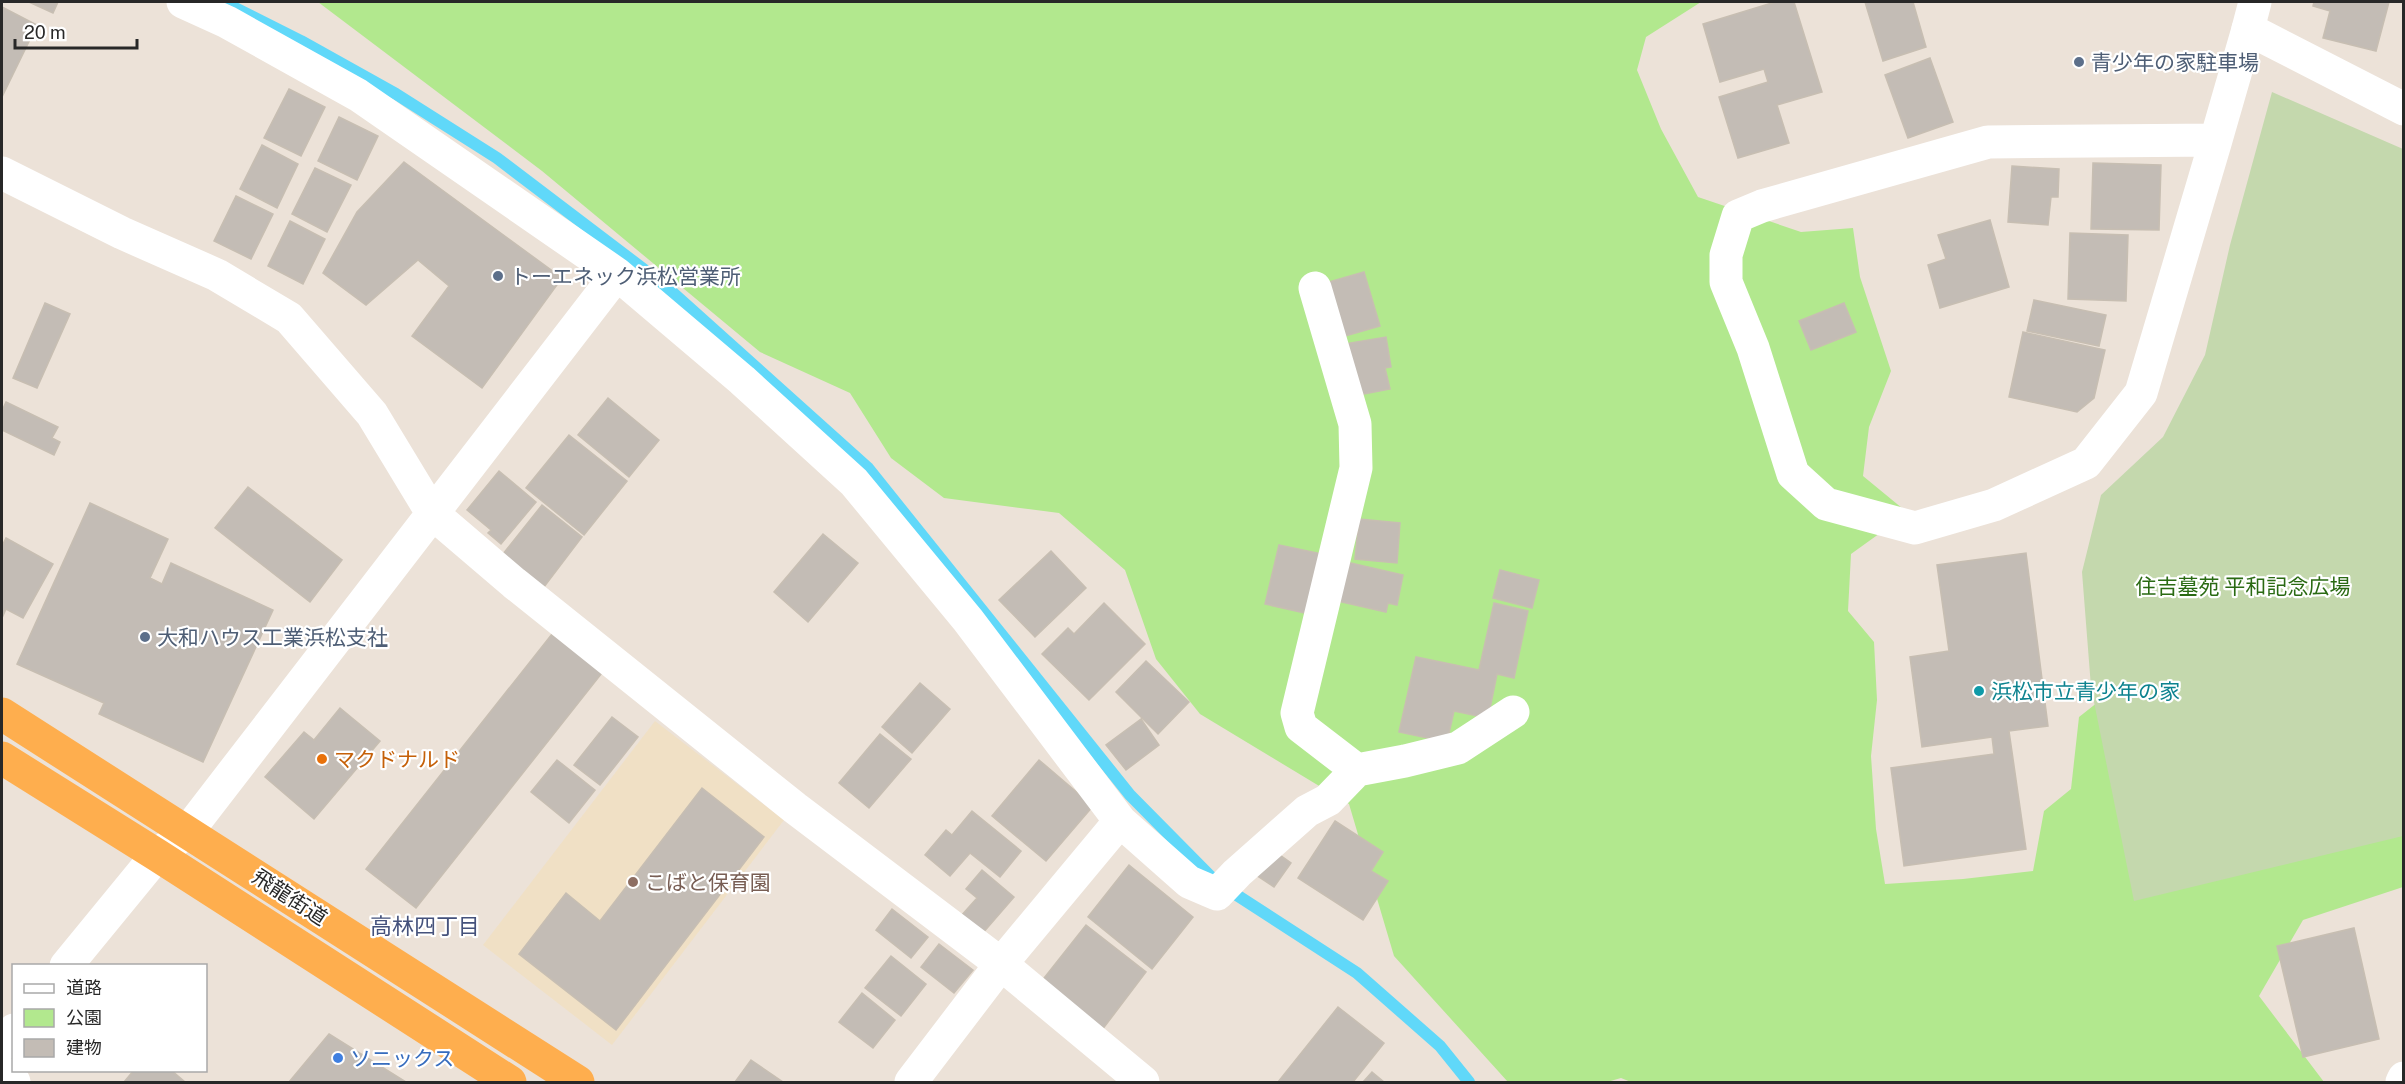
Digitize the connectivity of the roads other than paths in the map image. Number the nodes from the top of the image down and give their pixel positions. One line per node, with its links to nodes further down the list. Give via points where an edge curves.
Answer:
1 (183, 2): 6 (street, via 358,95)
2 (2252, 15): 3 (street); 4 (street)
3 (2403, 109)
4 (2216, 140): 4 (street, via 1988,141 1738,216 1726,255 1726,282 1753,348 1793,474 1826,504 1916,528 1994,505 2086,463 2141,393)
5 (2, 174): 8 (street, via 217,275 289,318 372,414)
6 (617, 274): 8 (street); 13 (street, via 854,482 968,621)
7 (1315, 288): 12 (street, via 1355,424 1356,468 1297,713 1301,727)
8 (432, 513): 14 (street); 17 (street, via 786,801)
9 (1513, 712): 12 (street, via 1458,748)
10 (2, 714): 14 (highway, 飛龍街道)
11 (2, 758): 15 (highway, 飛龍街道)
12 (1357, 770): 13 (street, via 1328,800 1307,811 1227,883 1189,882)
13 (1120, 820): 17 (street)
14 (188, 831): 15 (street); 24 (highway, 飛龍街道)
15 (157, 855): 16 (street); 23 (highway, 飛龍街道)
16 (68, 964)
17 (1001, 964): 25 (street); 26 (street)
18 (12, 1032): 19 (street)
19 (2, 1045)
20 (2, 1072): 22 (street)
21 (2403, 1078): 27 (street)
22 (14, 1083)
23 (510, 1083)
24 (578, 1083)
25 (911, 1083)
26 (1143, 1083)
27 (2402, 1083)

